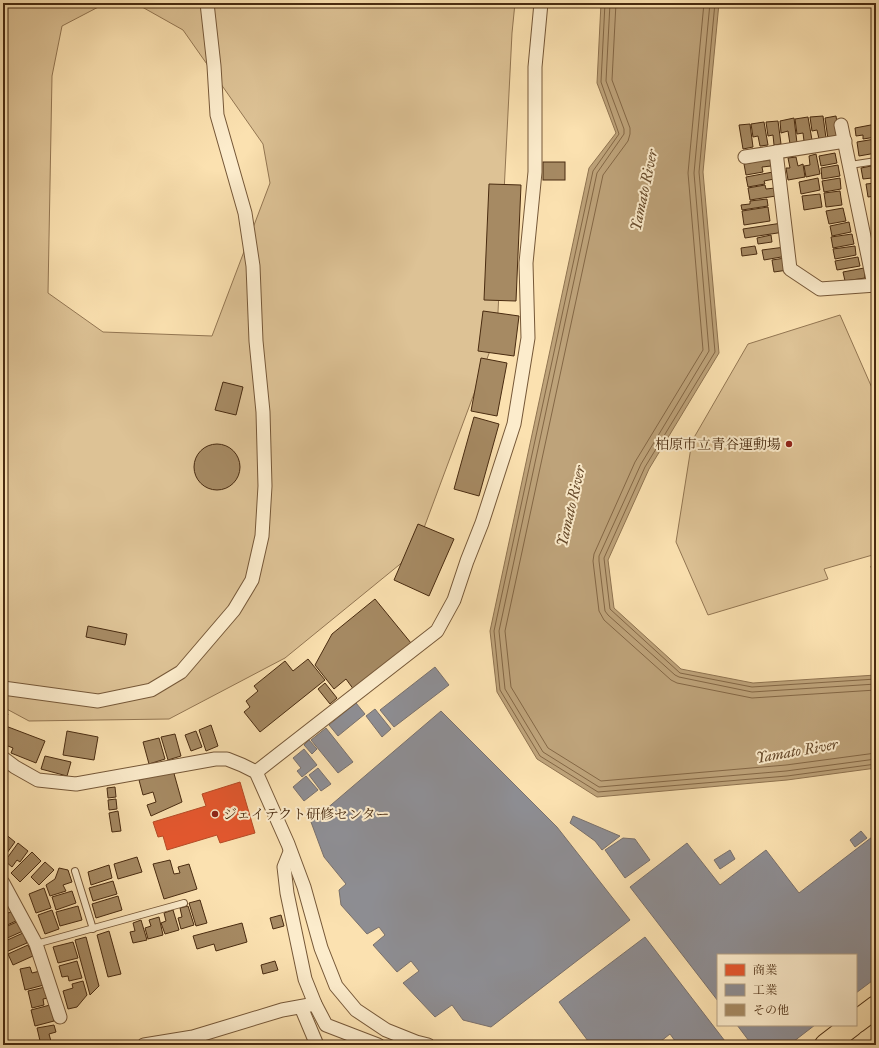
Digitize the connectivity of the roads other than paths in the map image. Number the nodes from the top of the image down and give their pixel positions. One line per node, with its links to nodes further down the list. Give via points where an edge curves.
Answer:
1 (207, 3): 10 (street, via 217,115 245,213 253,266 256,341 263,412 265,486 262,536 252,580 234,610 181,672 151,690 98,701)
2 (541, 3): 12 (street, via 535,67 535,172 526,263 528,338 514,424 454,600 437,631)
3 (841, 125): 4 (street)
4 (845, 141): 5 (street); 8 (street)
5 (776, 152): 6 (street); 9 (street, via 790,269 820,289)
6 (745, 157)
7 (876, 161): 8 (lane)
8 (850, 165): 9 (street)
9 (875, 285)
10 (3, 688)
11 (3, 758): 12 (street, via 38,780 76,784 215,758 242,764)
12 (256, 772): 13 (street)
13 (290, 852): 19 (street, via 284,867 287,893 306,979); 29 (street, via 336,986 356,1010 386,1030)
14 (75, 871): 17 (lane)
15 (3, 883): 18 (street)
16 (184, 903): 17 (lane)
17 (93, 929): 18 (lane)
18 (36, 944): 22 (street)
19 (315, 1004): 20 (street); 28 (street, via 326,1025)
20 (301, 1006): 25 (street); 27 (street)
21 (876, 1007): 23 (highway)
22 (60, 1017)
23 (857, 1021)
24 (851, 1026): 30 (highway)
25 (166, 1043): 26 (street)
26 (144, 1045)
27 (317, 1045)
28 (378, 1045)
29 (428, 1045)
30 (826, 1045)

